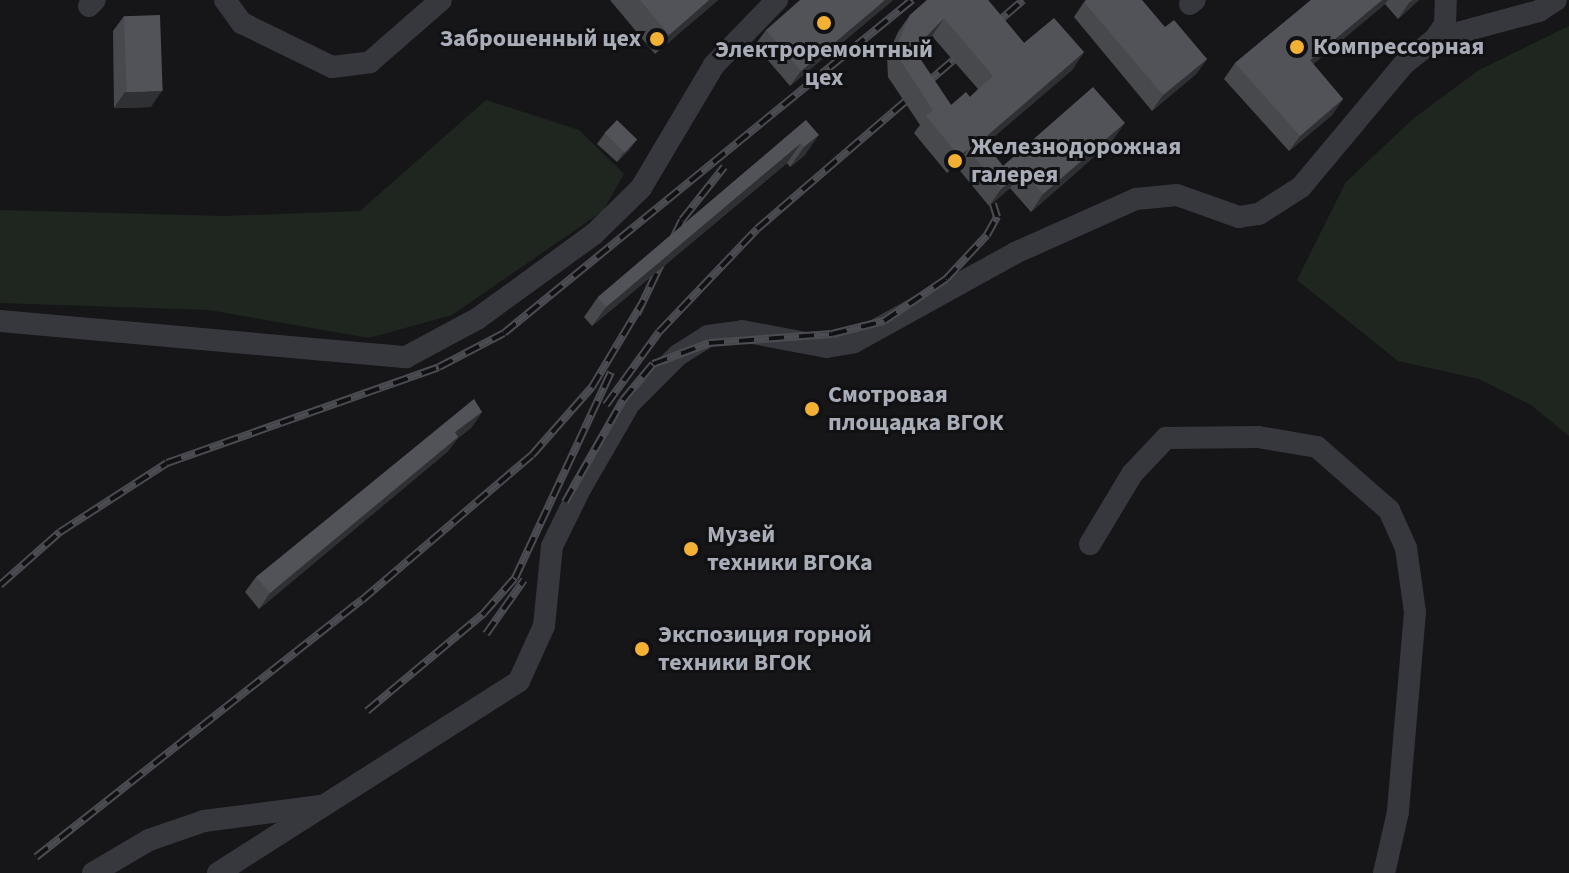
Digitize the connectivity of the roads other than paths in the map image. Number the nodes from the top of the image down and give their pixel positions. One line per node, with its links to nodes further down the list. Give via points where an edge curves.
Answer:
1 (225, 0): 2 (lane, via 242,23 332,67 370,62)
2 (441, 0)
3 (777, 0): 7 (lane, via 714,65 641,188 594,234 477,319 406,357)
4 (1446, 0): 6 (lane, via 1445,24)
5 (1556, 0): 6 (lane, via 1539,11)
6 (1435, 39): 9 (lane, via 1404,64 1301,187 1259,214 1239,217 1177,195 1136,199 1015,253 854,342 827,347 742,331 695,343 634,397 580,489 552,546 544,626 519,681)
7 (0, 321)
8 (1090, 544): 12 (lane, via 1132,474 1166,438 1258,437 1317,447 1389,510 1406,548 1415,612 1398,812)
9 (340, 799): 10 (lane, via 312,809 190,825 149,840); 11 (lane)
10 (93, 873)
11 (218, 873)
12 (1384, 873)

